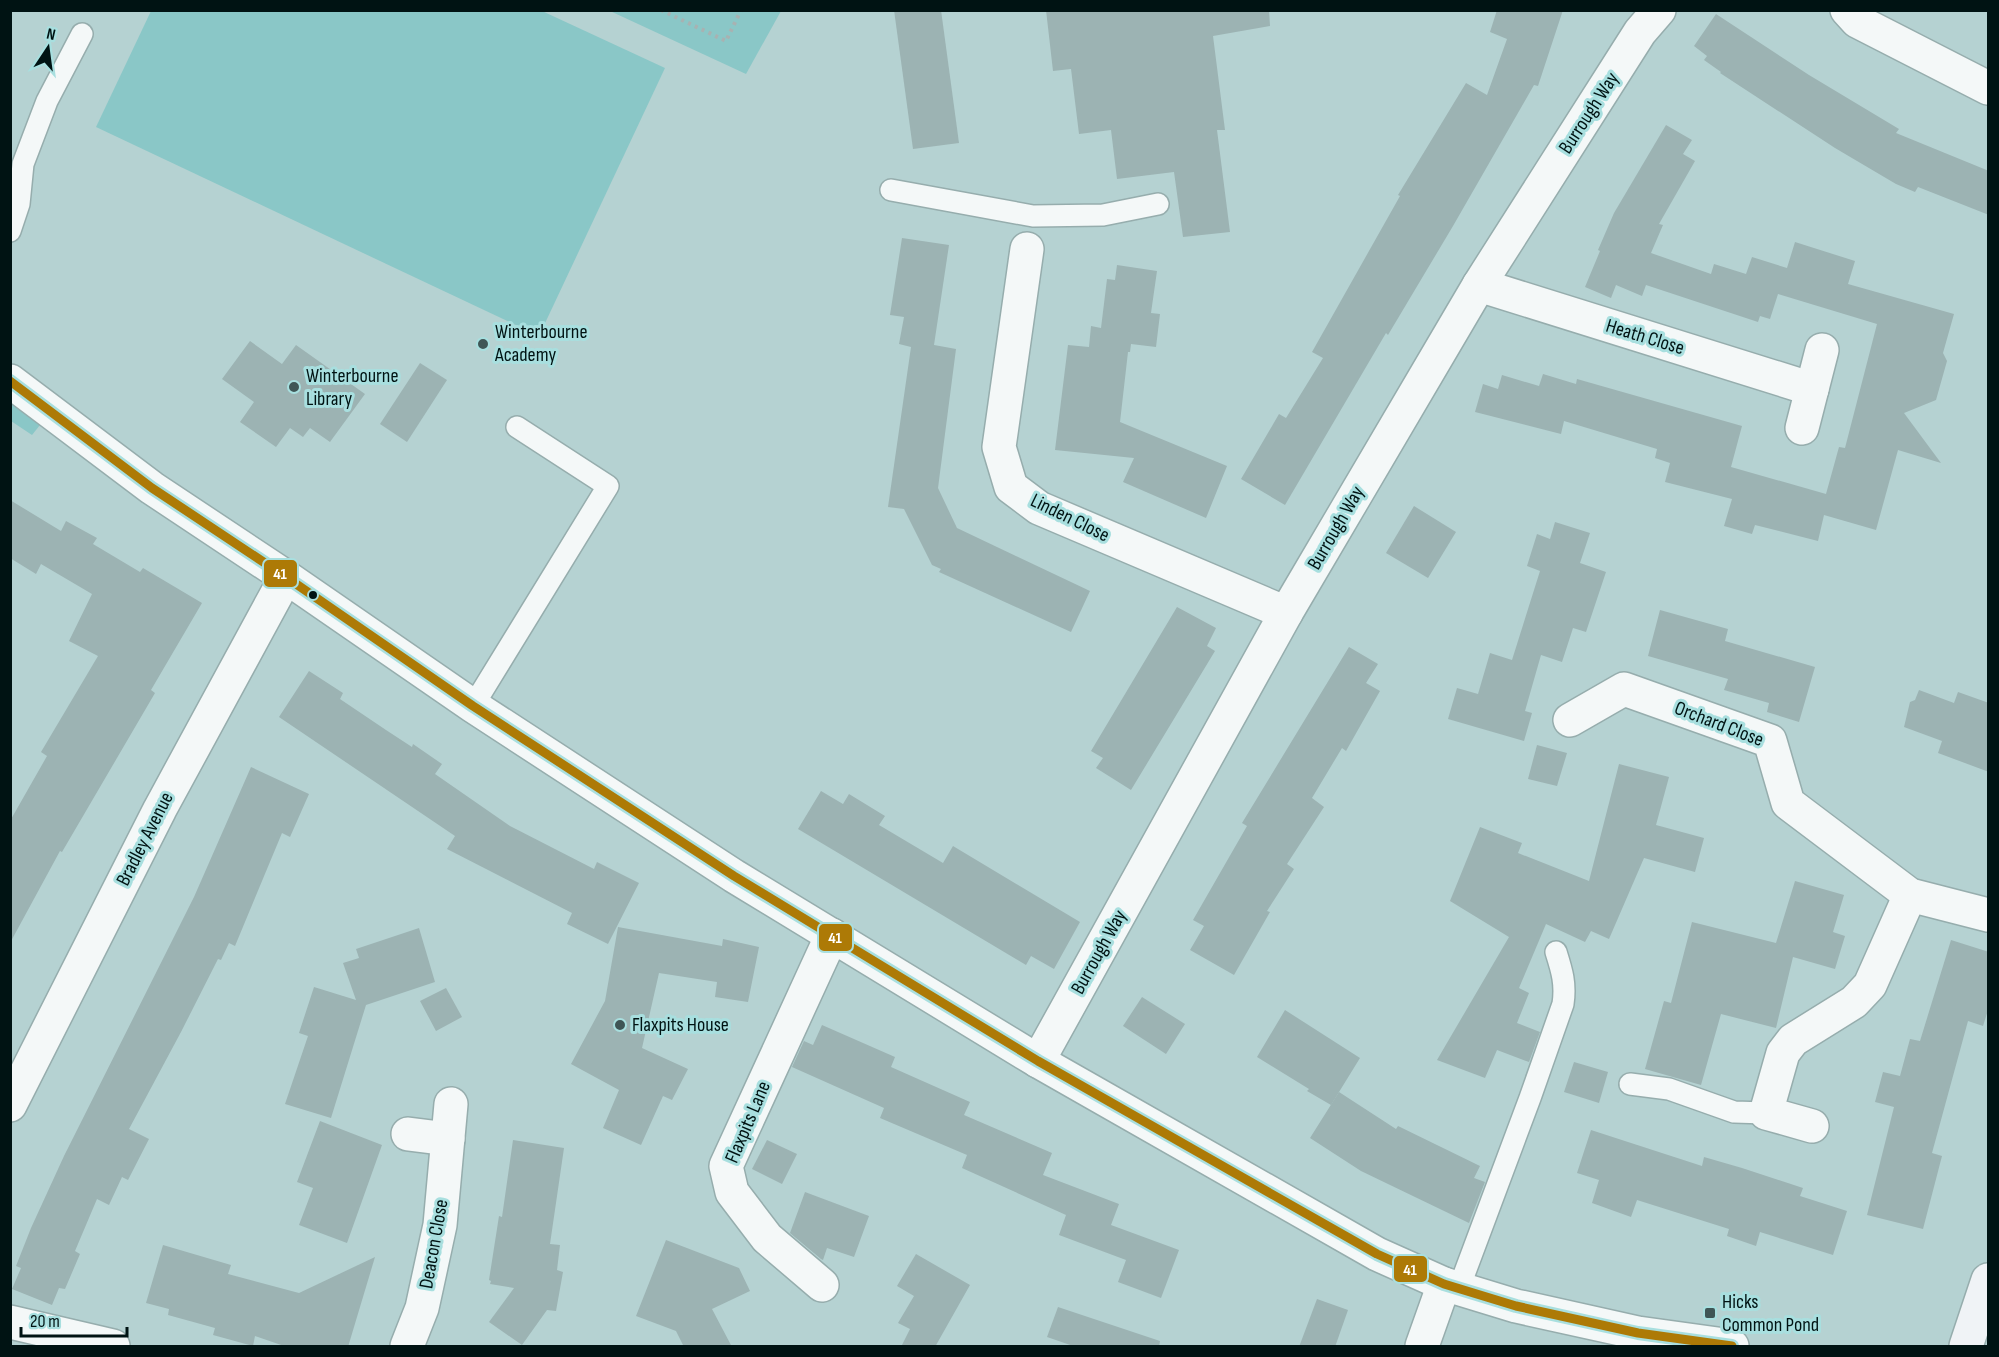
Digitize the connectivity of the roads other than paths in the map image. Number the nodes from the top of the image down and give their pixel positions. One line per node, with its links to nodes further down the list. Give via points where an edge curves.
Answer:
1 (1659, 10): 10 (street, Burrough Way, via 1640,32)
2 (1847, 10): 4 (street, via 1857,21)
3 (82, 34): 8 (lane, via 47,101 23,164 19,204)
4 (1989, 88)
5 (891, 190): 7 (lane)
6 (1158, 204): 7 (lane, via 1103,215)
7 (1033, 216): 9 (lane)
8 (10, 231)
9 (1027, 249): 17 (street, Linden Close, via 999,447 1011,487 1039,508)
10 (1479, 285): 13 (street, Heath Close); 17 (street, Burrough Way)
11 (1822, 350): 13 (street)
12 (10, 381): 16 (street, via 152,488)
13 (1812, 389): 15 (street)
14 (517, 427): 18 (lane, via 608,486)
15 (1802, 428)
16 (286, 577): 18 (street); 27 (street, Bradley Avenue, via 160,809)
17 (1287, 613): 24 (street, Burrough Way)
18 (473, 706): 22 (street)
19 (1570, 720): 20 (street, Orchard Close, via 1624,689 1770,741 1788,803)
20 (1910, 895): 21 (street, Orchard Close); 28 (street, via 1870,986 1854,1002 1793,1040 1782,1053)
21 (1989, 915)
22 (832, 935): 24 (street); 33 (street, Flaxpits Lane, via 726,1166 732,1192 766,1238)
23 (1556, 952): 34 (lane, via 1564,977 1563,1004 1530,1098)
24 (1038, 1061): 34 (street, via 1377,1254)
25 (1630, 1084): 28 (lane, via 1669,1089 1734,1112)
26 (451, 1104): 31 (street, Deacon Close)
27 (10, 1105)
28 (1766, 1113): 29 (street)
29 (1812, 1126)
30 (408, 1134): 31 (street)
31 (448, 1139): 38 (street, Deacon Close, via 440,1225 422,1308)
32 (1989, 1280): 36 (street)
33 (822, 1285)
34 (1451, 1286): 39 (street); 40 (street, via 1591,1324)
35 (10, 1322): 37 (street)
36 (1960, 1345)
37 (113, 1347)
38 (407, 1347)
39 (1422, 1347)
40 (1732, 1347)

